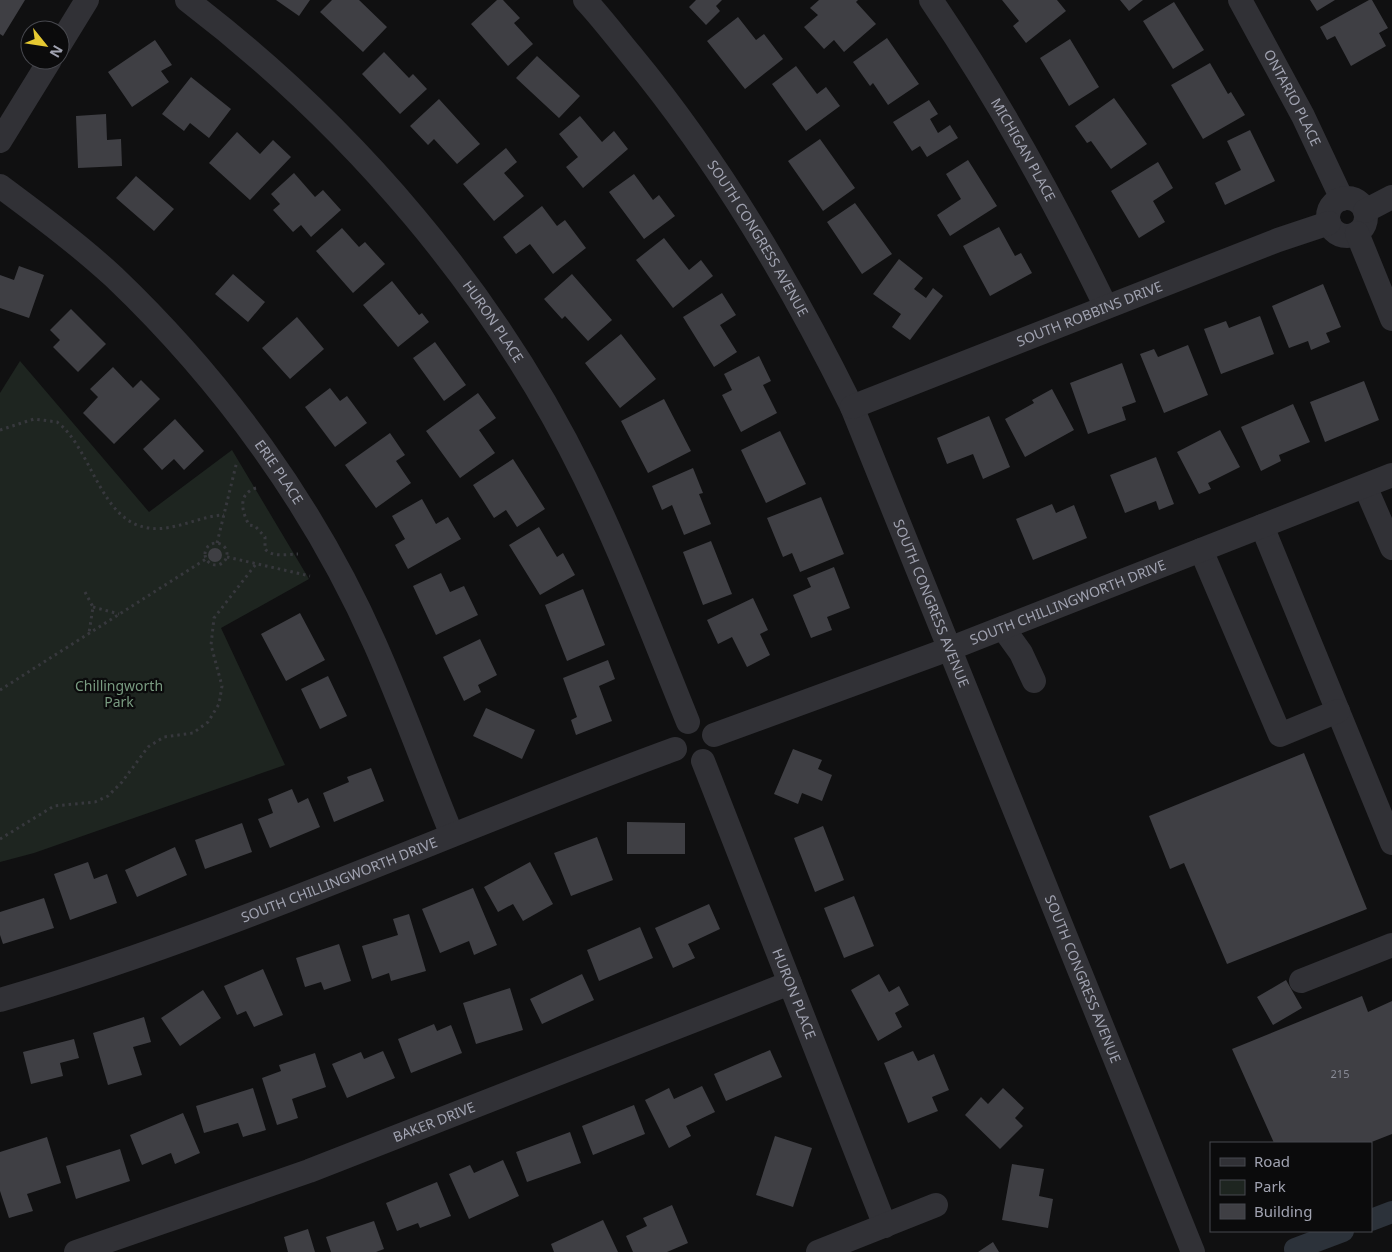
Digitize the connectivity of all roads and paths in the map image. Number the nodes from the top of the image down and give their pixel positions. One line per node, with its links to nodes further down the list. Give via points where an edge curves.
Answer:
1 (87, 0): 6 (street)
2 (188, 0): 42 (street, HURON PLACE, via 281,78 342,136 398,198 488,314 534,385 585,477 620,553)
3 (585, 0): 17 (street, SOUTH CONGRESS AVENUE, via 663,94 721,176 766,246)
4 (931, 0): 15 (street, MICHIGAN PLACE, via 1015,131 1063,218)
5 (1240, 0): 11 (street, ONTARIO PLACE, via 1303,116)
6 (70, 28)
7 (44, 70): 8 (street)
8 (0, 141)
9 (0, 186): 46 (street, ERIE PLACE, via 56,228 132,296 216,387 262,447 342,575 375,643)
10 (1392, 197): 12 (street)
11 (1342, 199): 12 (street, via 1359,202); 13 (street, via 1330,207)
12 (1365, 211): 14 (street, via 1364,225)
13 (1329, 223): 14 (street, via 1338,234); 15 (street, SOUTH ROBBINS DRIVE)
14 (1357, 234): 16 (street)
15 (1106, 307): 17 (street, SOUTH ROBBINS DRIVE)
16 (1392, 319)
17 (852, 407): 38 (street, SOUTH CONGRESS AVENUE)
18 (0, 430): 23 (path, via 34,419 57,422 79,447 90,472 118,512 141,526 164,528)
19 (237, 461): 23 (path)
20 (1390, 480): 21 (street, SOUTH CHILLINGWORTH DRIVE)
21 (1365, 486): 24 (street, SOUTH CHILLINGWORTH DRIVE); 26 (street)
22 (256, 488): 28 (path, via 249,490 244,498 243,512 249,526 255,526 265,537 268,552)
23 (224, 515): 25 (path)
24 (1262, 526): 27 (street, SOUTH CHILLINGWORTH DRIVE); 41 (street)
25 (217, 543): 29 (path, via 225,548); 30 (path, via 206,548)
26 (1392, 548)
27 (1201, 550): 36 (street, SOUTH CHILLINGWORTH DRIVE); 41 (street, via 1280,735)
28 (298, 554)
29 (227, 557): 30 (path, via 217,566); 31 (path)
30 (206, 559): 35 (path)
31 (256, 564): 32 (path); 47 (path, via 214,618 211,645 222,686 219,704 208,722 193,733 164,738 148,747 108,796 95,802 54,806)
32 (310, 576)
33 (85, 592): 34 (path)
34 (93, 607): 35 (path); 37 (path)
35 (120, 614): 37 (path)
36 (1003, 628): 38 (street, SOUTH CHILLINGWORTH DRIVE); 39 (street, via 1021,653)
37 (89, 634): 40 (path)
38 (950, 649): 43 (street, SOUTH CHILLINGWORTH DRIVE); 57 (street, SOUTH CONGRESS AVENUE)
39 (1034, 681)
40 (0, 690)
41 (1338, 711): 48 (street)
42 (688, 722): 43 (street, via 704,723); 44 (street, via 676,733)
43 (714, 735): 45 (street, via 713,752)
44 (676, 750): 45 (street, via 682,759 689,762); 46 (street, SOUTH CHILLINGWORTH DRIVE)
45 (703, 761): 51 (street, HURON PLACE)
46 (452, 835): 52 (street, SOUTH CHILLINGWORTH DRIVE, via 220,926)
47 (0, 839)
48 (1392, 843)
49 (1392, 945): 50 (street)
50 (1301, 981)
51 (790, 983): 54 (street, HURON PLACE); 55 (street, BAKER DRIVE, via 309,1171)
52 (0, 1000)
53 (936, 1205): 54 (street)
54 (885, 1226): 56 (street)
55 (76, 1252)
56 (818, 1252)
57 (1193, 1252)

